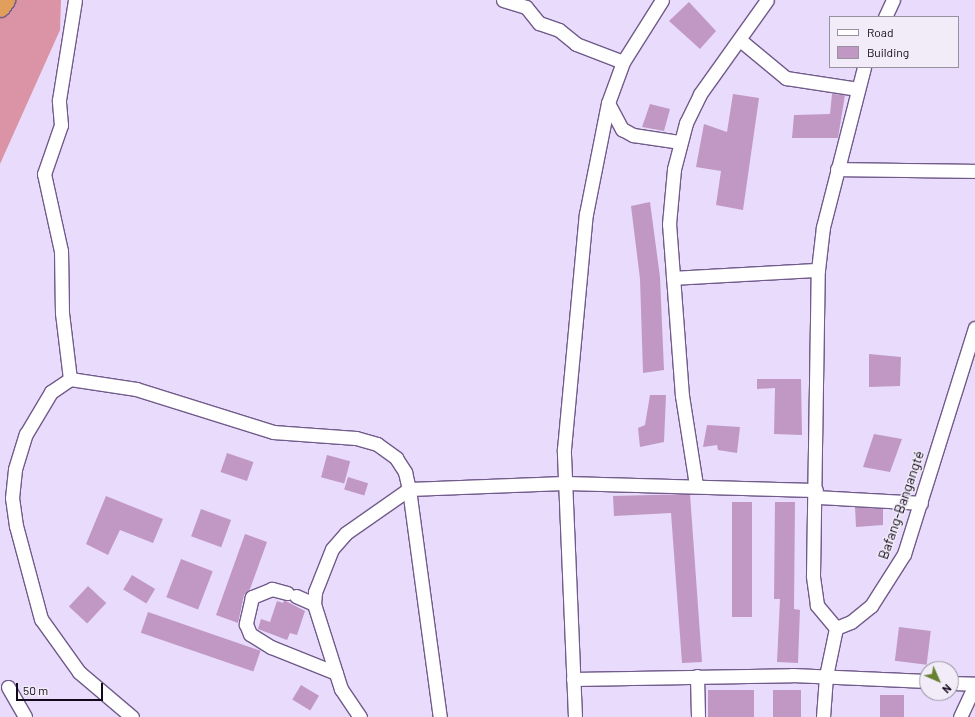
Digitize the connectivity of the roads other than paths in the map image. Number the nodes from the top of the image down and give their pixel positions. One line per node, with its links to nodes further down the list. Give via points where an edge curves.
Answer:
1 (5, 0): 7 (highway)
2 (75, 0): 20 (street, via 59,100 61,125 44,174 61,251 62,313)
3 (503, 0): 10 (street, via 526,7 539,23 560,30 576,44)
4 (662, 0): 10 (street)
5 (767, 0): 9 (street)
6 (892, 0): 8 (street)
7 (0, 7)
8 (885, 16)
9 (740, 40): 12 (street, via 786,78); 14 (street, via 700,94)
10 (623, 62): 13 (street)
11 (864, 68): 12 (street)
12 (858, 89): 15 (street)
13 (608, 103): 14 (street, via 622,129 633,135); 21 (street, via 586,214 564,449)
14 (680, 142): 18 (street, via 669,224)
15 (837, 169): 16 (street); 17 (street, via 823,227)
16 (975, 171)
17 (818, 270): 18 (street); 24 (street)
18 (673, 278): 22 (street, via 682,396)
19 (975, 328): 26 (street, Bafang-Bangangté)
20 (70, 379): 23 (street, via 136,389 273,432 356,438 377,444 396,458 405,472); 25 (street, via 51,392 35,413 19,452)
21 (564, 483): 22 (street); 23 (street); 32 (street)
22 (696, 485): 24 (street)
23 (409, 489): 27 (street, via 352,528 332,549 320,575); 40 (street)
24 (816, 493): 26 (street); 28 (street, via 813,575 817,604)
25 (6, 497): 38 (street, via 41,619 79,672)
26 (921, 503): 28 (street, Bafang-Bangangté, via 904,554 892,577 871,606 851,622)
27 (314, 604): 29 (street); 29 (street, via 272,589 252,597 246,624 250,634 271,647)
28 (836, 628): 31 (street)
29 (336, 673): 39 (street, via 341,689)
30 (697, 676): 31 (street); 32 (street); 42 (street)
31 (826, 676): 33 (street); 43 (street)
32 (573, 679): 41 (street)
33 (919, 681)
34 (959, 683): 35 (street)
35 (975, 684): 44 (street)
36 (8, 688): 37 (street)
37 (25, 717)
38 (132, 717)
39 (360, 717)
40 (440, 717)
41 (575, 717)
42 (698, 717)
43 (823, 717)
44 (960, 717)

